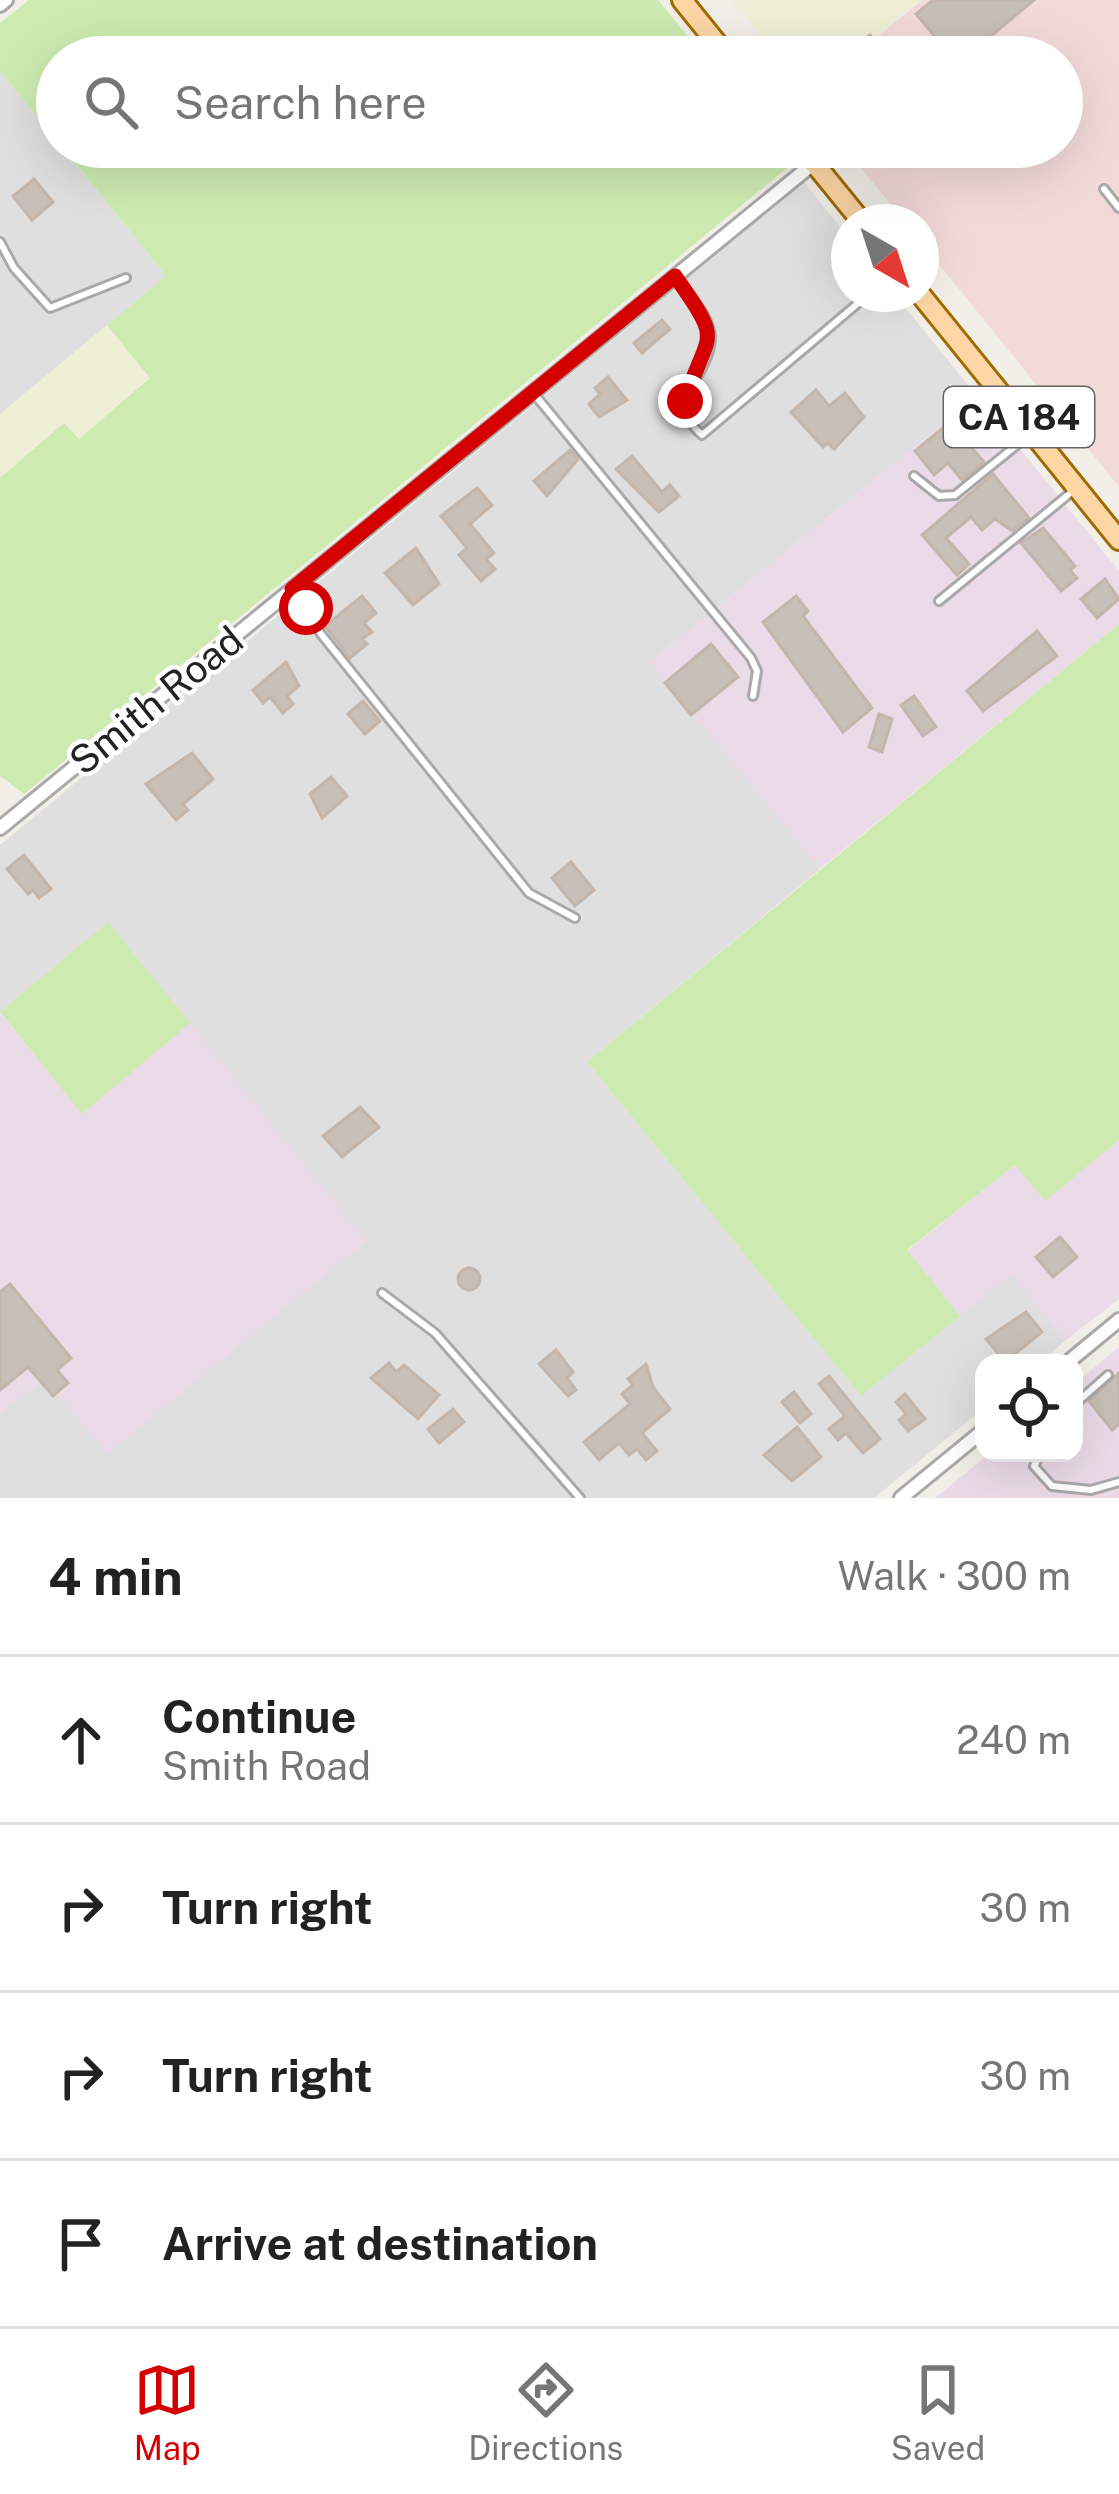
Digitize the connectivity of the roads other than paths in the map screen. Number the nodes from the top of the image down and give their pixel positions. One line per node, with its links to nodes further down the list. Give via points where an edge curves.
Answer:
1 (682, 0): 2 (main road)
2 (711, 36)
3 (793, 168): 9 (street, Smith Road)
4 (818, 168): 6 (main road)
5 (1104, 189): 7 (lane)
6 (847, 204)
7 (1119, 208)
8 (0, 242): 10 (lane, via 50,308)
9 (675, 276): 11 (lane, via 709,328 685,401 687,419 702,435); 13 (street, Smith Road)
10 (126, 278)
11 (848, 312)
12 (935, 312): 14 (main road, CA 184)
13 (533, 392): 18 (street, Smith Road); 20 (lane, via 751,658)
14 (1032, 433): 15 (lane, via 955,495 939,496); 16 (main road, CA 184)
15 (914, 476)
16 (1076, 488): 17 (main road, CA 184); 19 (lane)
17 (1119, 540)
18 (292, 589): 21 (street, Smith Road); 22 (lane, via 529,893)
19 (939, 602)
20 (753, 697)
21 (0, 828)
22 (575, 918)
23 (382, 1293): 31 (lane, via 435,1334)
24 (1119, 1320): 25 (street)
25 (1077, 1354)
26 (1108, 1375): 27 (lane)
27 (1083, 1397)
28 (975, 1437): 32 (street)
29 (1036, 1462): 30 (lane, via 1052,1486 1091,1490)
30 (1119, 1482)
31 (580, 1498)
32 (902, 1498)

